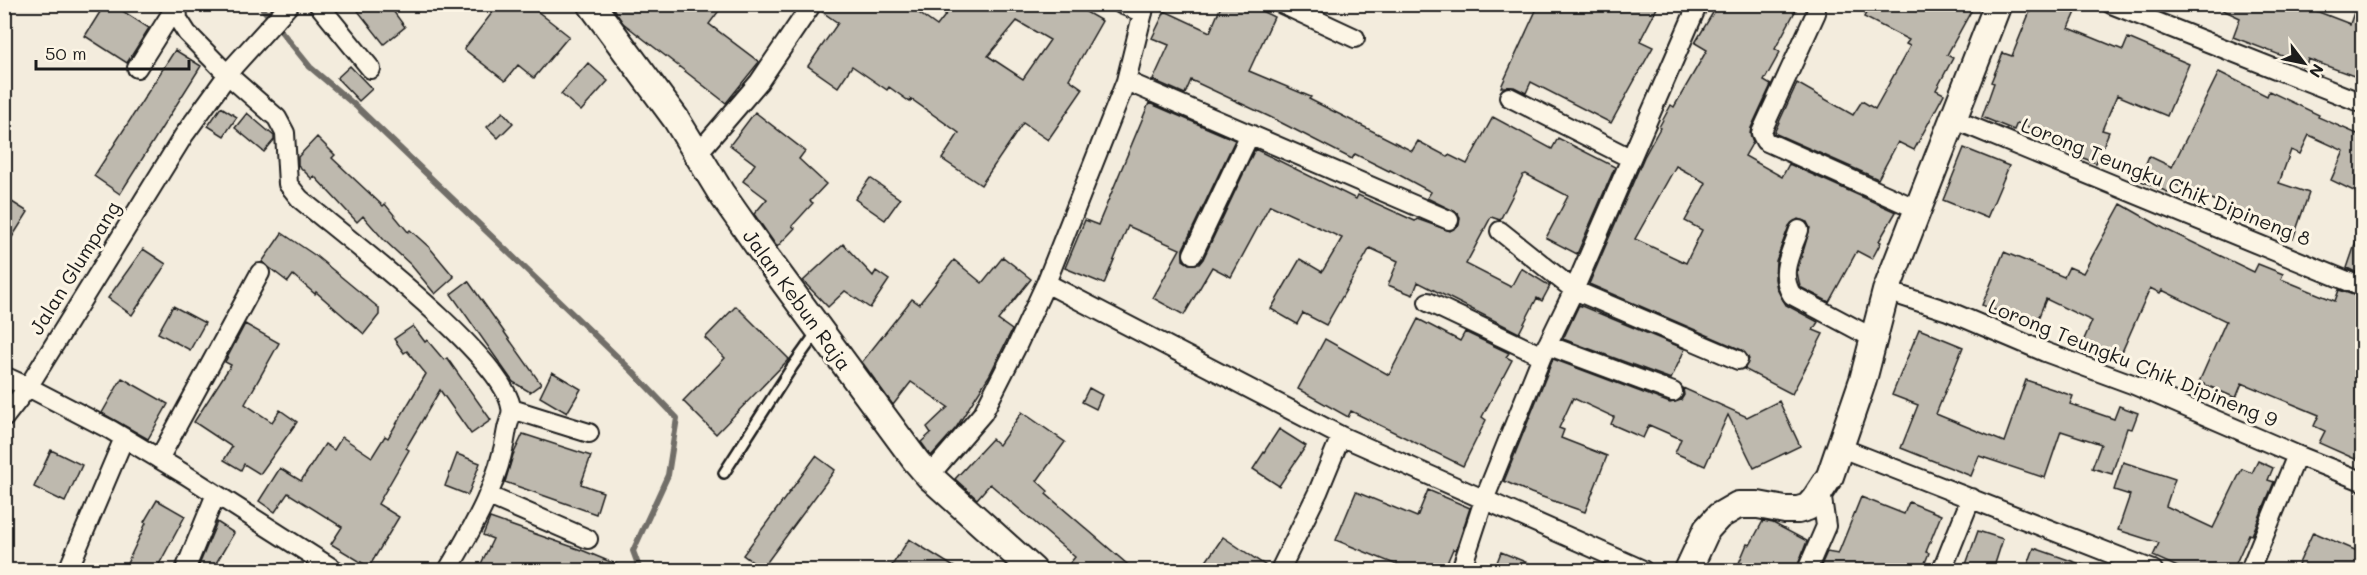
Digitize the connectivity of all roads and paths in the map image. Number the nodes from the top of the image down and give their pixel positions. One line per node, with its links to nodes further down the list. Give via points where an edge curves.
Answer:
1 (318, 4): 15 (street)
2 (812, 4): 22 (street, via 759,82)
3 (1121, 4): 10 (street)
4 (1282, 4): 13 (street)
5 (1698, 4): 23 (street)
6 (1998, 4): 20 (street)
7 (2111, 4): 19 (street)
8 (177, 5): 14 (street); 16 (street, via 178,19 187,33)
9 (596, 7): 22 (street, Jalan Kebun Raja)
10 (1144, 9): 17 (street)
11 (284, 11): 16 (street, Jalan Glumpang)
12 (1816, 13): 24 (street, via 1762,137)
13 (1355, 38)
14 (137, 68)
15 (371, 69)
16 (231, 71): 40 (street, Jalan Glumpang, via 184,135); 42 (street, via 277,118 285,133 288,184 300,199 465,341 504,386)
17 (1126, 81): 21 (street); 30 (street)
18 (1509, 97): 23 (street)
19 (2362, 103)
20 (1953, 119): 24 (street); 31 (street, Lorong Teungku Chik Dipineng 8)
21 (1250, 134): 25 (street); 28 (street)
22 (698, 153): 35 (street, Jalan Kebun Raja, via 721,193)
23 (1630, 158): 32 (street)
24 (1917, 209): 33 (street)
25 (1449, 220)
26 (1799, 230): 36 (street, via 1785,271 1785,284 1792,295)
27 (1500, 231): 32 (street)
28 (1193, 254)
29 (260, 273): 49 (street)
30 (1047, 283): 45 (street); 51 (street, via 983,413)
31 (2362, 287)
32 (1574, 290): 37 (street); 38 (street)
33 (1886, 291): 36 (street); 48 (street, Lorong Teungku Chik Dipineng 9, via 1948,311 2132,384)
34 (1428, 302): 37 (street)
35 (819, 330): 50 (lane); 51 (street, Jalan Kebun Raja)
36 (1873, 338): 47 (street)
37 (1545, 351): 41 (street); 57 (street)
38 (1738, 360)
39 (4, 376): 40 (street)
40 (28, 387): 43 (street, Jalan Glumpang); 46 (street)
41 (1673, 392)
42 (512, 409): 44 (street); 55 (street, via 504,453)
43 (4, 418)
44 (589, 433)
45 (1341, 436): 57 (street); 64 (street)
46 (124, 438): 49 (street); 59 (street)
47 (1839, 447): 53 (street); 56 (street)
48 (2297, 455): 52 (street, Lorong Teungku Chik Dipineng 9); 71 (street)
49 (159, 459): 54 (street)
50 (724, 473)
51 (929, 476): 63 (street, Jalan Kebun Raja)
52 (2362, 481)
53 (1821, 491): 67 (street, via 1808,507 1798,510 1758,505 1738,505 1727,510 1707,529); 68 (street, via 1826,526)
54 (216, 495): 60 (street); 61 (street)
55 (489, 496): 58 (street); 62 (street)
56 (1971, 498): 69 (street); 70 (street)
57 (1484, 500): 65 (street); 66 (street)
58 (588, 539)
59 (68, 570)
60 (185, 570)
61 (334, 570)
62 (448, 570)
63 (1033, 570)
64 (1280, 570)
65 (1461, 570)
66 (1644, 570)
67 (1688, 570)
68 (1807, 570)
69 (1942, 570)
70 (2153, 570)
71 (2250, 570)

